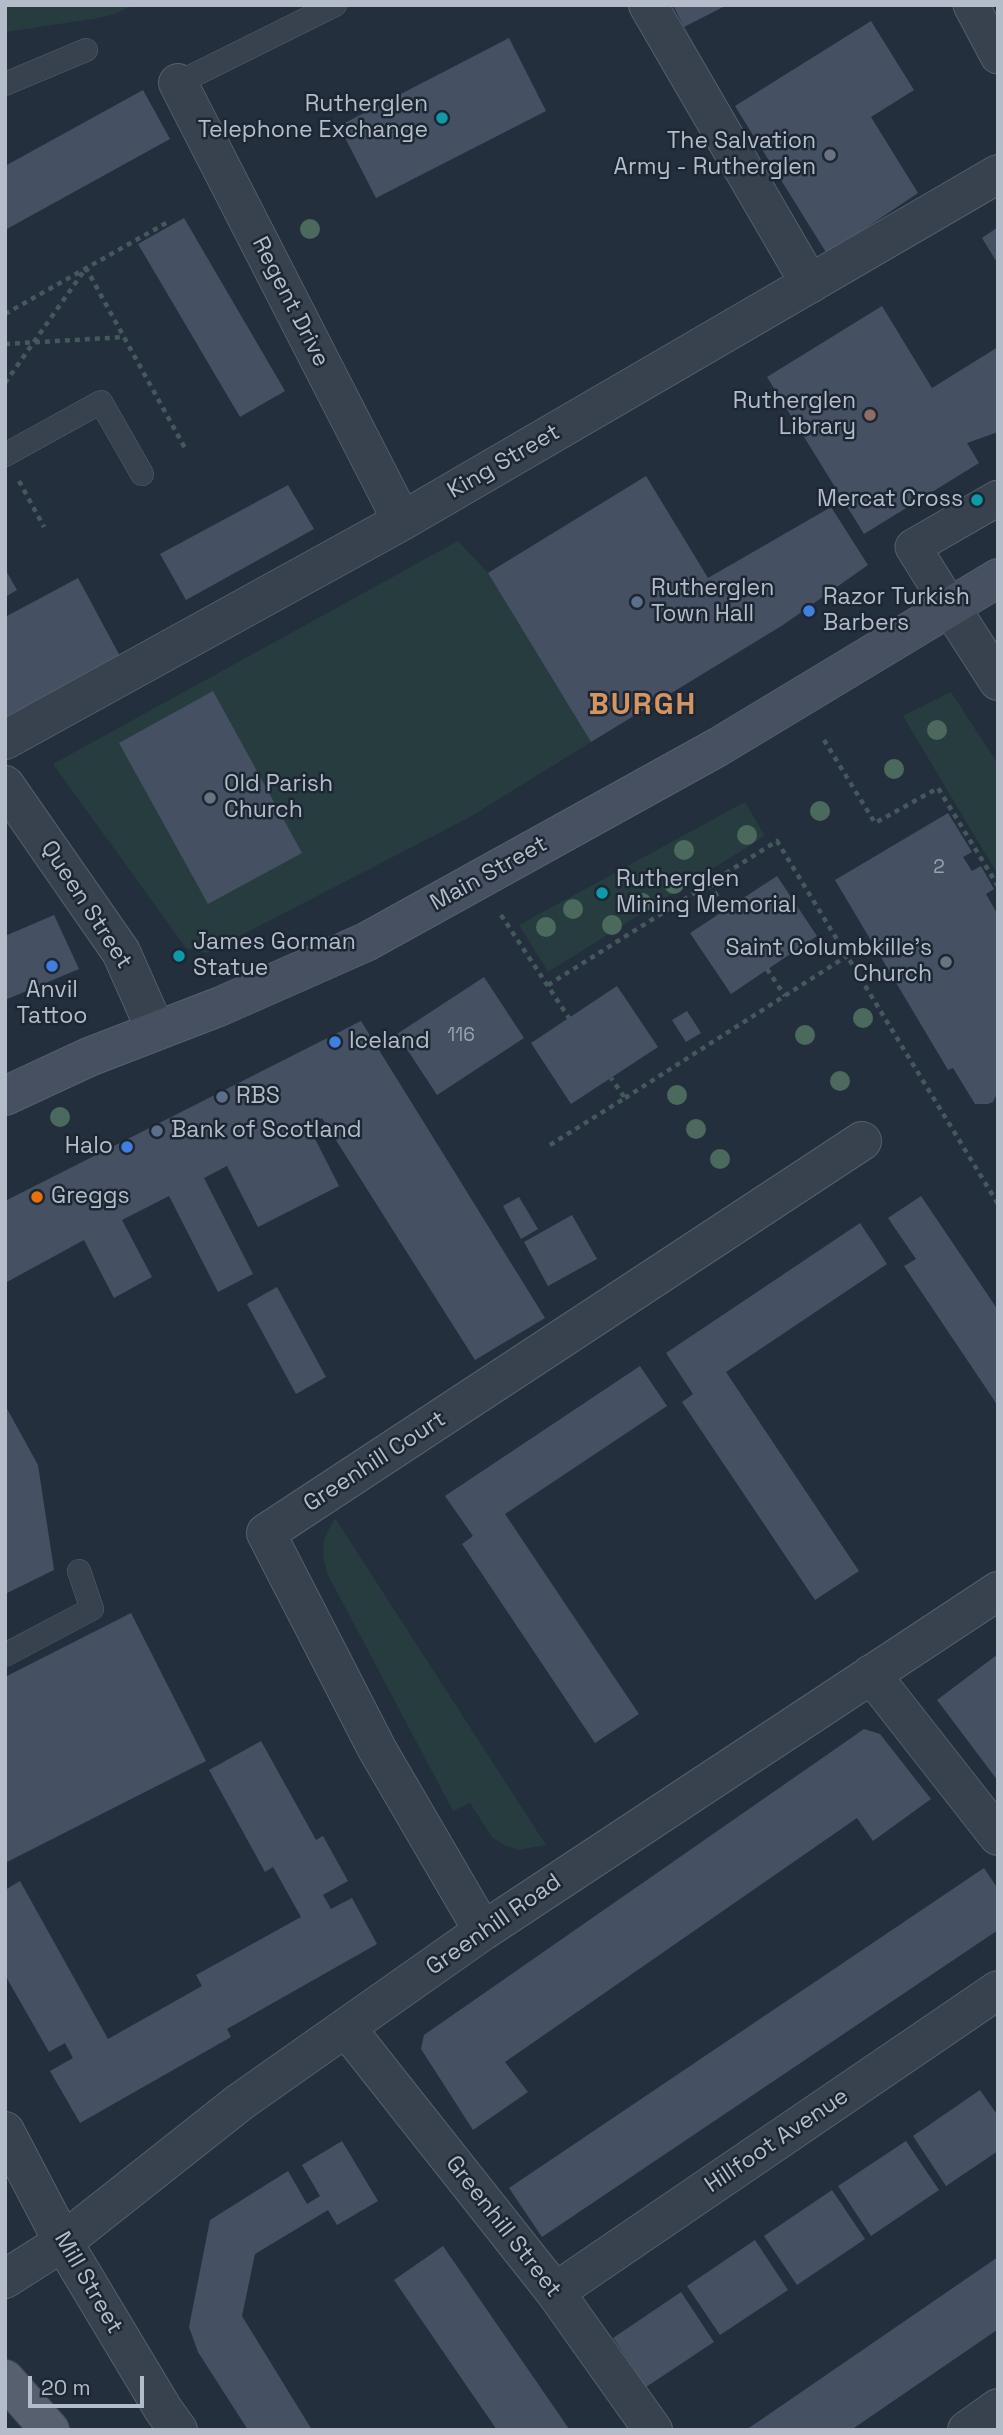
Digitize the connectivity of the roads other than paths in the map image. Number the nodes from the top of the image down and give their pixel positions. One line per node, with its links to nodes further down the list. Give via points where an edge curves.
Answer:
1 (335, 5): 6 (lane)
2 (648, 5): 9 (street)
3 (971, 5): 5 (street)
4 (86, 50): 7 (lane)
5 (998, 56)
6 (178, 83): 13 (street, Regent Drive)
7 (5, 84)
8 (998, 174): 9 (street, King Street)
9 (810, 284): 13 (street, King Street)
10 (5, 455): 11 (lane, via 101,402)
11 (142, 474)
12 (998, 498): 16 (street, via 913,547)
13 (402, 521): 18 (street, King Street)
14 (998, 578): 16 (main road, Main Street)
15 (998, 585): 16 (main road, Main Street)
16 (951, 608): 17 (street); 20 (main road, Main Street, via 718,747 366,942)
17 (998, 681)
18 (5, 740)
19 (5, 785): 20 (street, Queen Street, via 121,951)
20 (156, 1031): 21 (main road, Main Street)
21 (5, 1096)
22 (862, 1141): 28 (street, Greenhill Court, via 266,1533 377,1749)
23 (79, 1571): 25 (lane, via 92,1609)
24 (998, 1591): 26 (street, Greenhill Road)
25 (5, 1655)
26 (871, 1674): 27 (street); 28 (street, Greenhill Road)
27 (998, 1836)
28 (483, 1931): 30 (street, Greenhill Road)
29 (998, 1990): 34 (street, Hillfoot Avenue)
30 (347, 2029): 32 (street, Greenhill Road, via 240,2102); 34 (street, Greenhill Street)
31 (5, 2131): 32 (street, Mill Street)
32 (64, 2242): 33 (street, Greenhill Road); 38 (street, Mill Street)
33 (5, 2279)
34 (555, 2292): 39 (street, Greenhill Street)
35 (5, 2379): 37 (main road)
36 (998, 2408): 40 (street)
37 (50, 2430)
38 (178, 2430)
39 (653, 2430)
40 (967, 2430)

